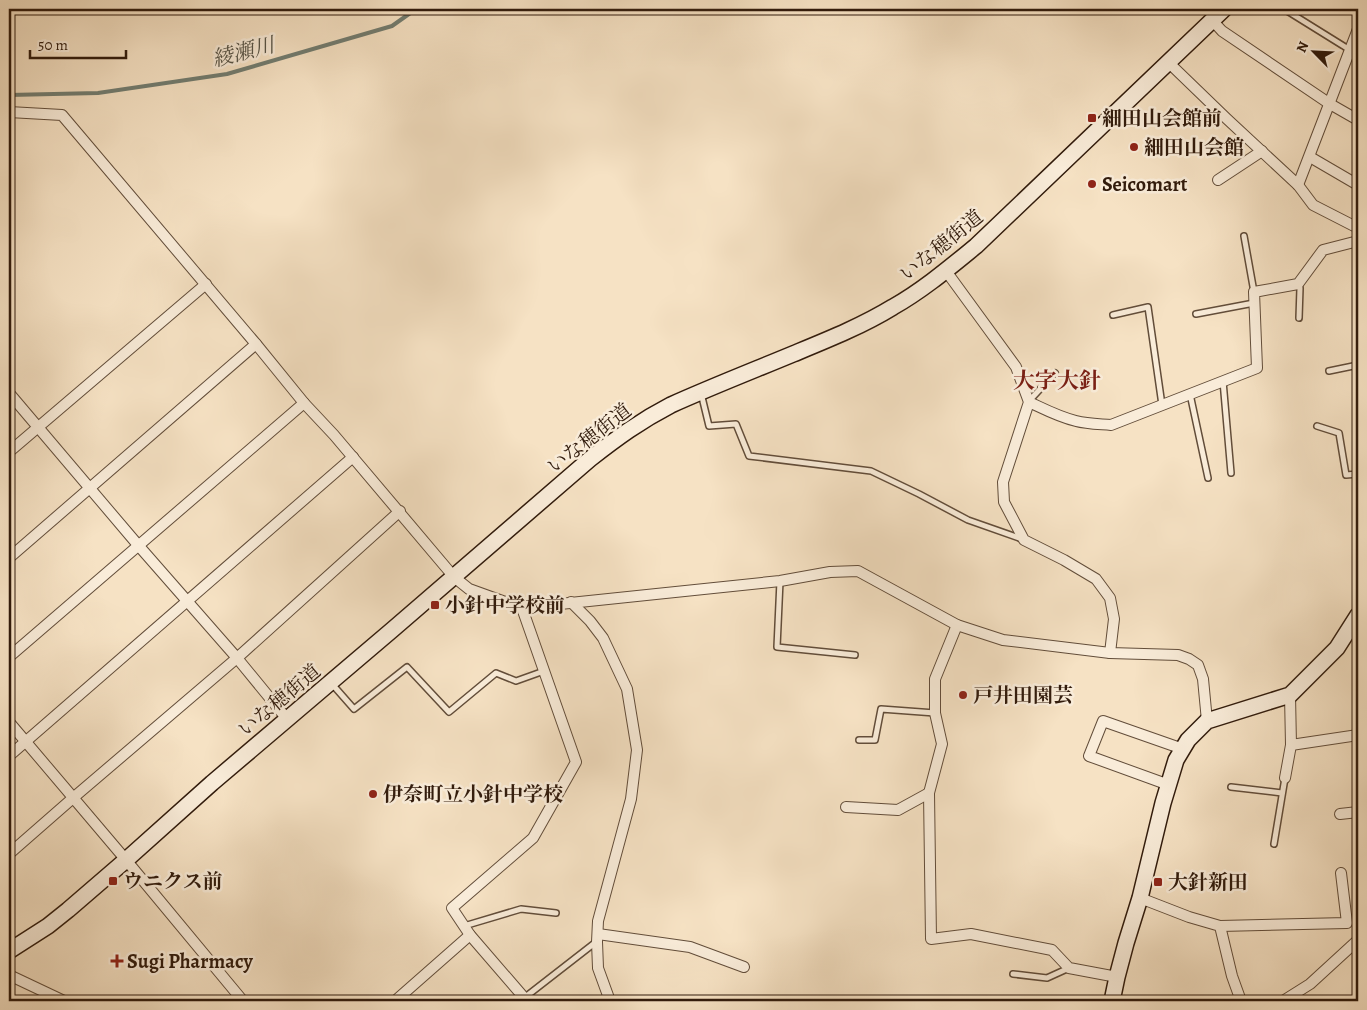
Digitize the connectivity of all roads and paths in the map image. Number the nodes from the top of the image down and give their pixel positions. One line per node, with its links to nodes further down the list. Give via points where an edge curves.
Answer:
1 (1224, 9): 3 (street, いな穂街道)
2 (1284, 9): 5 (lane)
3 (1212, 20): 6 (street, いな穂街道); 7 (street, via 1222,31)
4 (1358, 29): 5 (street)
5 (1354, 53): 7 (street)
6 (1168, 62): 10 (street); 18 (street, いな穂街道)
7 (1330, 104): 9 (street); 11 (street)
8 (9, 112): 19 (street, via 62,115)
9 (1358, 120)
10 (1262, 151): 12 (street); 14 (street)
11 (1310, 157): 13 (street); 14 (street)
12 (1218, 180)
13 (1358, 184)
14 (1298, 185): 15 (street, via 1313,205)
15 (1358, 228)
16 (1244, 236): 21 (lane)
17 (1358, 241): 20 (street, via 1323,250)
18 (946, 271): 30 (street, いな穂街道, via 866,322); 33 (street, via 1016,366)
19 (206, 284): 25 (street); 37 (street)
20 (1298, 284): 21 (street); 24 (lane)
21 (1254, 298): 22 (lane); 29 (street, via 1257,368)
22 (1196, 314)
23 (1113, 315): 35 (lane, via 1148,308)
24 (1298, 318)
25 (256, 344): 34 (street); 43 (street)
26 (1358, 365): 27 (lane)
27 (1329, 371)
28 (1056, 373): 33 (lane)
29 (1223, 381): 32 (street); 40 (lane)
30 (701, 392): 45 (lane, via 709,426 736,424 749,456 871,471 968,520); 48 (street, いな穂街道, via 624,432)
31 (9, 393): 37 (street)
32 (1190, 394): 35 (street); 42 (lane)
33 (1029, 402): 35 (street, via 1077,422 1093,424 1111,424); 45 (street, via 1003,482 1004,502)
34 (304, 403): 39 (street); 46 (street)
35 (1162, 405)
36 (1316, 426): 41 (lane, via 1339,433 1346,475)
37 (38, 427): 38 (street); 43 (street)
38 (9, 452)
39 (353, 457): 44 (street); 50 (street)
40 (1232, 473)
41 (1358, 474)
42 (1208, 478)
43 (90, 488): 46 (street); 47 (street)
44 (400, 511): 48 (street); 58 (street)
45 (1024, 540): 55 (street, via 1096,579 1110,598 1114,620)
46 (138, 545): 50 (street); 57 (street)
47 (9, 558)
48 (454, 576): 52 (street, via 469,589); 60 (street, いな穂街道)
49 (780, 581): 51 (street); 54 (street, via 830,572 858,571); 56 (lane, via 777,647)
50 (186, 601): 58 (street); 68 (street)
51 (571, 602): 52 (street); 90 (street, via 603,638 627,688 637,750 631,799 598,921)
52 (522, 608): 59 (street)
53 (1358, 615): 61 (street, via 1336,648)
54 (957, 625): 55 (street, via 1003,640); 62 (street, via 935,678)
55 (1110, 653): 64 (street, via 1189,658 1198,665 1204,679)
56 (855, 655)
57 (9, 657)
58 (237, 658): 63 (street); 77 (street)
59 (544, 671): 60 (lane, via 516,681 496,674 449,712 406,667 354,709); 87 (street, via 576,762 533,838 452,908)
60 (331, 683): 63 (street, いな穂街道)
61 (1290, 695): 64 (street); 69 (street)
62 (935, 713): 67 (lane, via 882,709 876,740); 75 (street, via 942,744)
63 (287, 719): 83 (street, いな穂街道)
64 (1207, 721): 70 (street)
65 (9, 722): 68 (street)
66 (1358, 735): 69 (street)
67 (859, 740)
68 (26, 742): 71 (street); 77 (street)
69 (1290, 745): 72 (street)
70 (1183, 749): 73 (street, via 1176,760); 73 (street, via 1104,721 1090,756)
71 (9, 756)
72 (1285, 778): 76 (lane)
73 (1169, 785): 85 (street)
74 (1231, 786): 76 (lane)
75 (929, 793): 78 (street, via 898,810); 94 (street, via 930,940 971,934 1043,948 1052,950)
76 (1282, 793): 81 (lane)
77 (73, 798): 82 (street); 83 (street)
78 (846, 807)
79 (1358, 812): 80 (street)
80 (1340, 814)
81 (1274, 844)
82 (9, 854)
83 (126, 860): 92 (street, いな穂街道, via 48,926); 100 (street)
84 (1341, 873): 88 (street, via 1347,923)
85 (1140, 898): 88 (street); 97 (street)
86 (556, 913): 87 (lane, via 521,909)
87 (463, 926): 89 (street)
88 (1220, 926): 104 (street)
89 (470, 935): 98 (street); 101 (street)
90 (597, 938): 93 (street, via 690,948); 98 (lane); 102 (street, via 598,968)
91 (1358, 940): 105 (street, via 1310,984)
92 (9, 952)
93 (744, 967)
94 (1069, 968): 95 (lane, via 1047,978); 97 (street)
95 (1013, 974)
96 (9, 975): 99 (street)
97 (1117, 977): 103 (street)
98 (526, 1000)
99 (64, 1001)
100 (243, 1001)
101 (395, 1001)
102 (610, 1001)
103 (1112, 1001)
104 (1241, 1001)
105 (1283, 1001)

